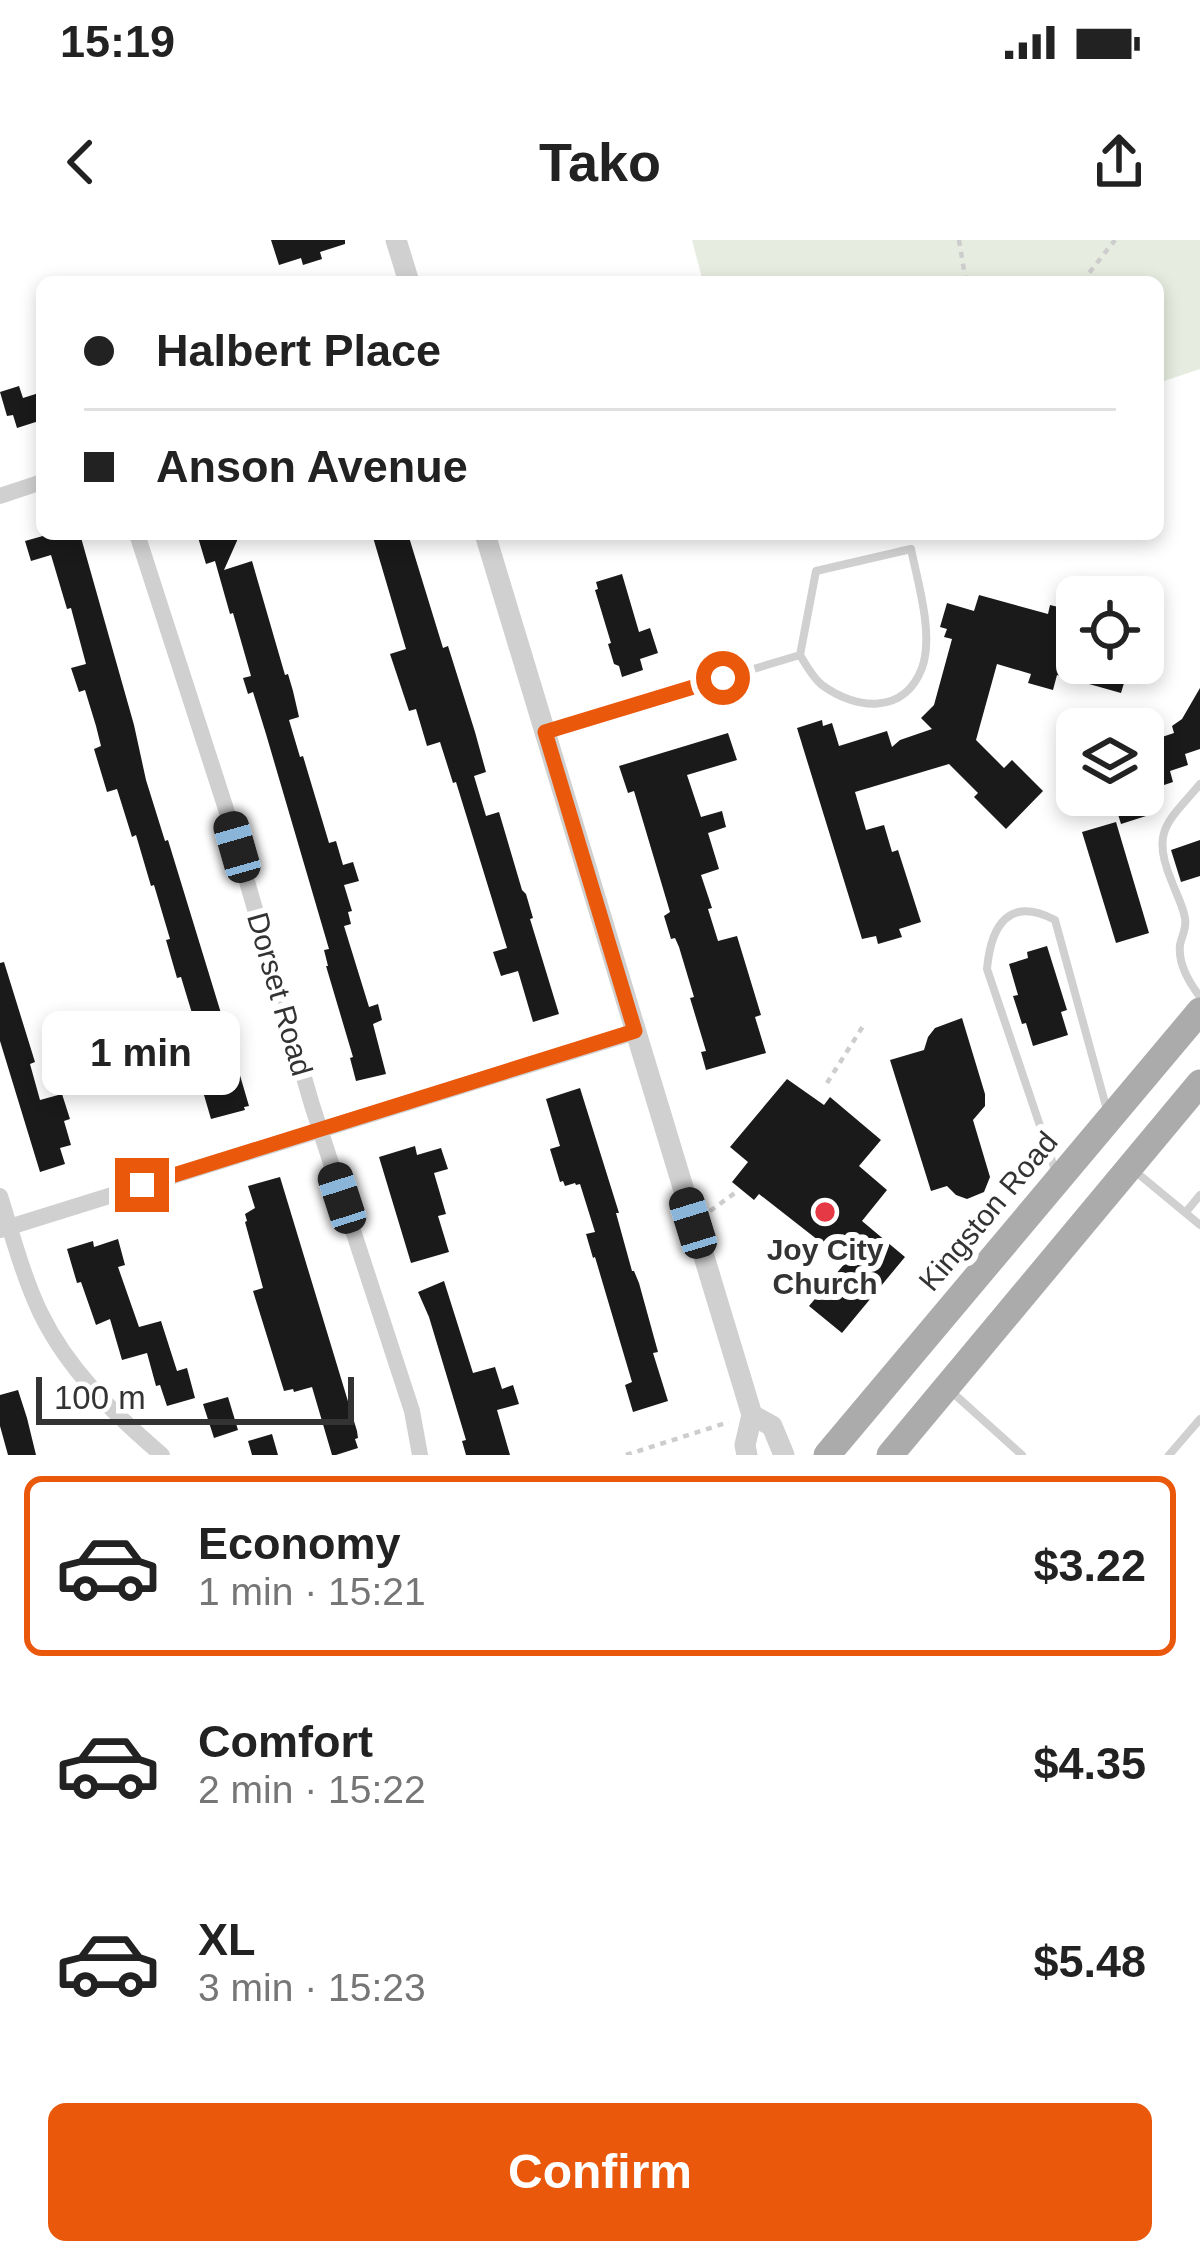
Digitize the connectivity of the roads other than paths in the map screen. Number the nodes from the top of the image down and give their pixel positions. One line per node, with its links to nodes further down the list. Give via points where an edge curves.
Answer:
1 (395, 240): 2 (street)
2 (407, 276)
3 (36, 484): 4 (street)
4 (0, 496)
5 (139, 540): 15 (street, Dorset Road)
6 (487, 540): 8 (street)
7 (800, 655): 7 (lane, via 818,682 853,703 884,704 906,693 922,667 926,626 911,549 816,571); 8 (lane)
8 (545, 732): 12 (street)
9 (1200, 784): 10 (lane, via 1171,817 1160,846 1186,922 1181,960)
10 (1200, 997)
11 (1200, 1011): 14 (main road, Kingston Road)
12 (635, 1031): 15 (street); 24 (street)
13 (1200, 1083): 16 (main road)
14 (1109, 1117): 17 (main road, Kingston Road); 17 (lane, via 1055,920 1035,909 1015,911 998,926 987,969)
15 (320, 1129): 22 (street); 27 (street, Dorset Road)
16 (1130, 1167): 20 (lane); 23 (main road)
17 (1059, 1179): 30 (main road, Kingston Road)
18 (0, 1196): 22 (street)
19 (1200, 1196): 20 (lane)
20 (1186, 1212): 21 (lane)
21 (1200, 1225)
22 (5, 1229): 26 (street, via 70,1362)
23 (947, 1388): 31 (main road); 32 (lane)
24 (752, 1415): 28 (street); 29 (street, via 772,1426)
25 (1200, 1419): 33 (lane)
26 (162, 1455)
27 (420, 1455)
28 (747, 1455)
29 (784, 1455)
30 (827, 1455)
31 (890, 1455)
32 (1022, 1455)
33 (1168, 1455)

